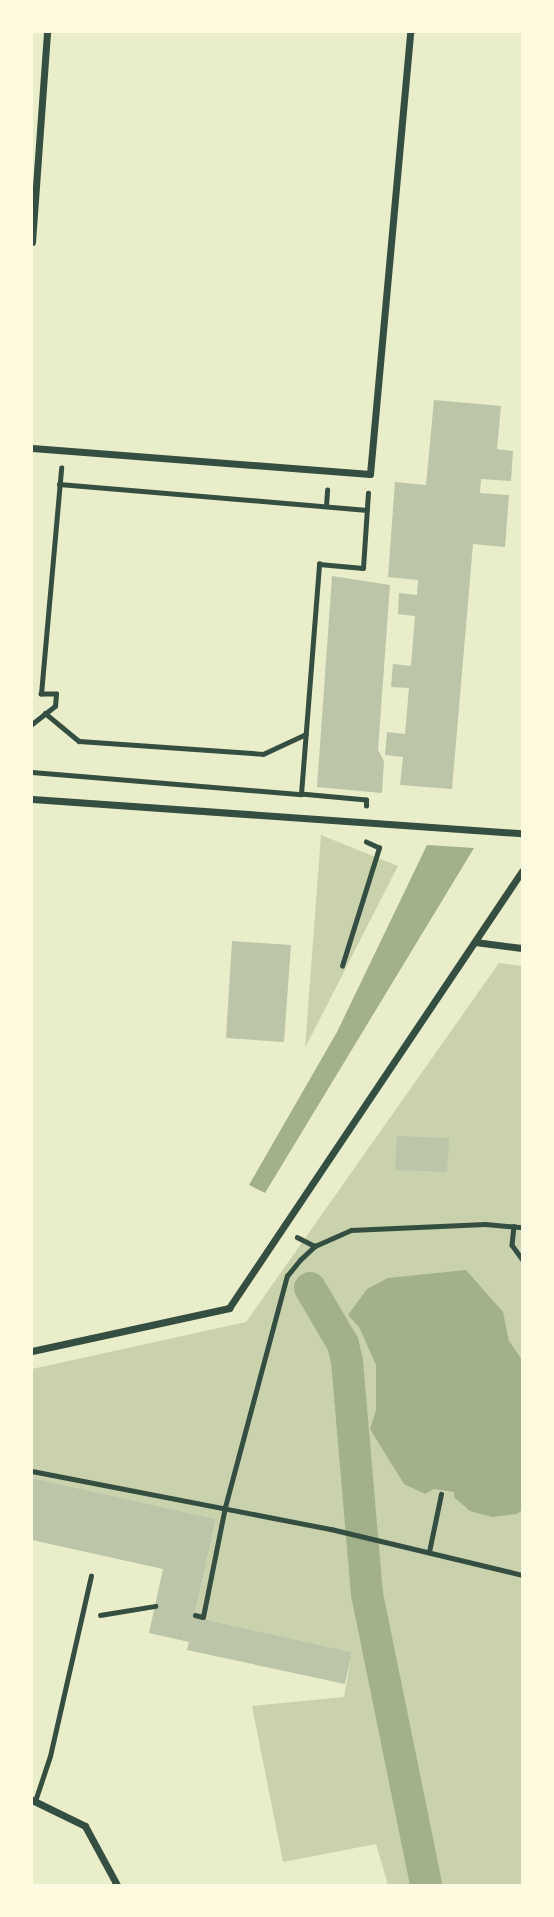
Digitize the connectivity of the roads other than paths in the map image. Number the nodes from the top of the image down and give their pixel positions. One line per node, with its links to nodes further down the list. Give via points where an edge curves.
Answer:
1 (47, 32): 3 (street)
2 (410, 32): 4 (street, via 370,474)
3 (32, 242)
4 (32, 448)
5 (32, 799): 6 (street)
6 (523, 833)
7 (523, 871): 8 (street)
8 (475, 942): 9 (street); 10 (street, via 229,1308)
9 (523, 948)
10 (32, 1351)
11 (91, 1576): 12 (lane, via 50,1756)
12 (33, 1800): 13 (street, via 85,1826)
13 (117, 1885)

